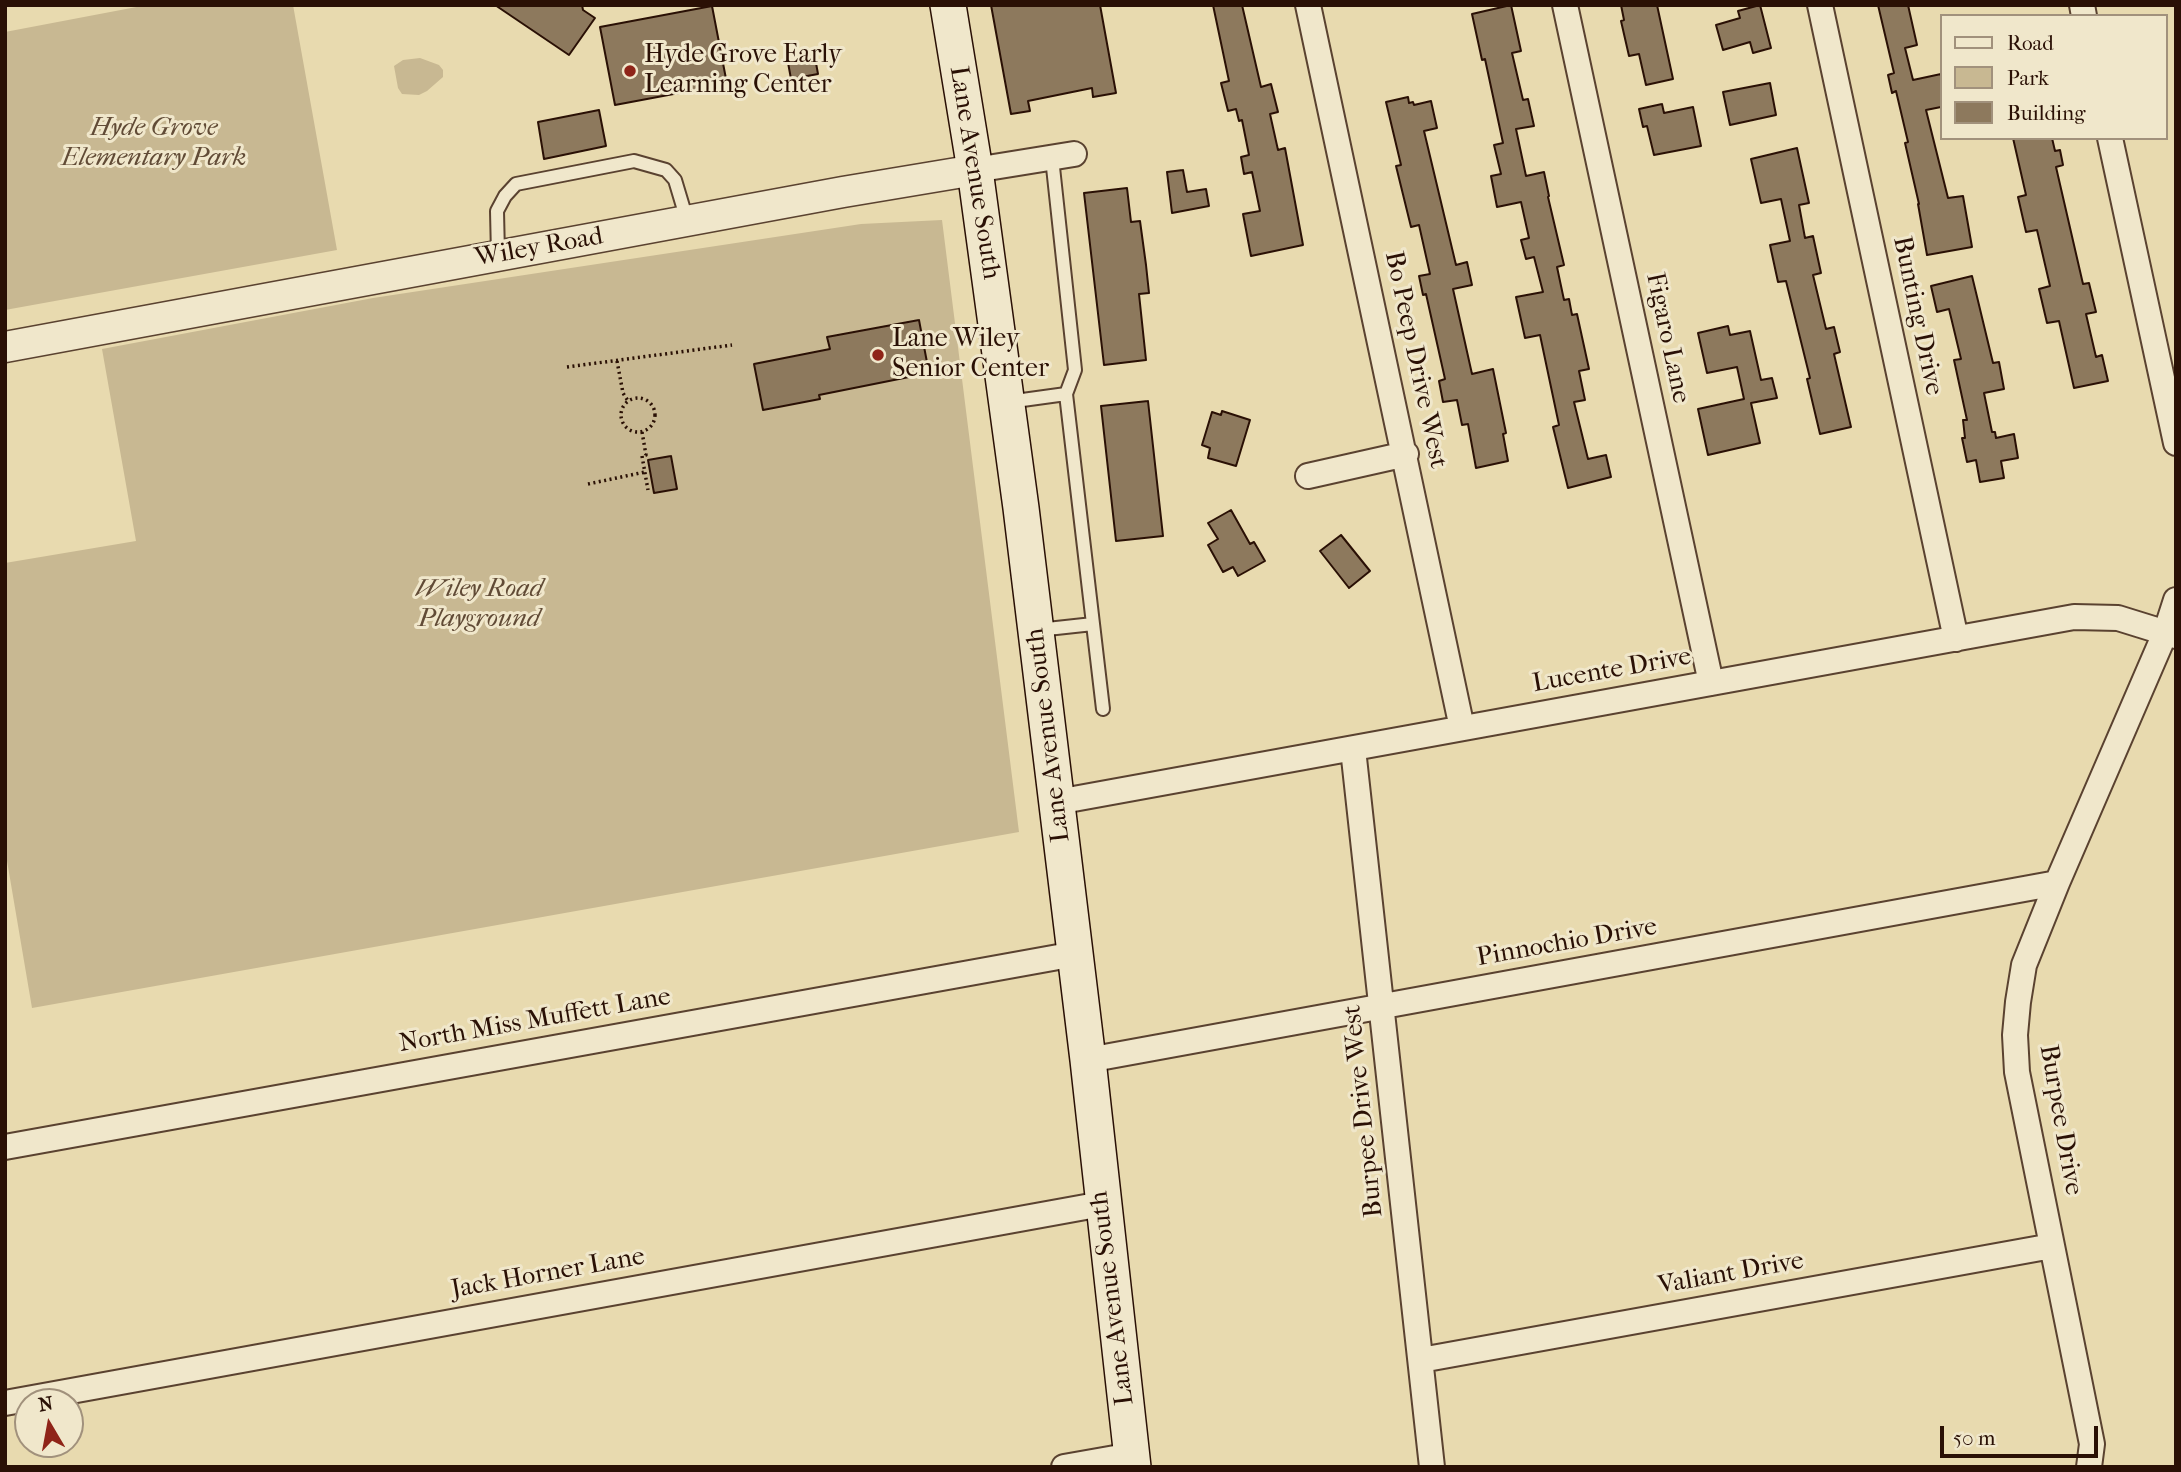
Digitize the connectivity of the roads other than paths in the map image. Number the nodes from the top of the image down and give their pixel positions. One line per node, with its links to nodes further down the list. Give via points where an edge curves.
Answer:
1 (948, 5): 7 (main road, Lane Avenue South)
2 (1308, 5): 14 (street, Bo Peep Drive West)
3 (1565, 5): 21 (street, Figaro Lane)
4 (1820, 5): 20 (street, Bunting Drive)
5 (2110, 140): 13 (street)
6 (1063, 156): 7 (street, Wiley Road); 11 (lane, via 1074,370)
7 (975, 170): 8 (street, Wiley Road); 12 (main road, Lane Avenue South)
8 (687, 221): 9 (street, Wiley Road); 9 (lane, via 675,180 666,170 634,162 516,184 498,211)
9 (498, 256): 10 (street, Wiley Road)
10 (5, 347)
11 (1066, 394): 12 (lane); 17 (lane)
12 (1006, 402): 18 (main road, Lane Avenue South)
13 (2176, 443)
14 (1406, 454): 15 (street); 23 (street, Bo Peep Drive West)
15 (1308, 476)
16 (2176, 600): 19 (street, Burpee Drive)
17 (1093, 624): 18 (lane); 22 (lane)
18 (1036, 630): 25 (main road, Lane Avenue South)
19 (2171, 634): 20 (street, Lucente Drive, via 2118,618 2074,617); 26 (street, Burpee Drive)
20 (1956, 639): 21 (street, Lucente Drive)
21 (1711, 683): 23 (street, Lucente Drive)
22 (1103, 709)
23 (1462, 728): 24 (street, Lucente Drive)
24 (1353, 749): 25 (street, Lucente Drive); 28 (street, Burpee Drive West)
25 (1057, 802): 27 (main road, Lane Avenue South)
26 (2057, 883): 28 (street, Pinnochio Drive); 32 (street, Burpee Drive, via 2024,965 2015,1035 2017,1072)
27 (1075, 954): 29 (main road, Lane Avenue South); 30 (street, North Miss Muffett Lane)
28 (1383, 1007): 29 (street, Pinnochio Drive); 33 (street, Burpee Drive West)
29 (1088, 1060): 31 (main road, Lane Avenue South)
30 (5, 1147)
31 (1102, 1204): 34 (street, Jack Horner Lane); 35 (main road, Lane Avenue South)
32 (2052, 1246): 33 (street, Valiant Drive); 38 (street, Burpee Drive, via 2092,1444)
33 (1421, 1360): 37 (street, Burpee Drive West)
34 (5, 1403)
35 (1132, 1461): 36 (street)
36 (1064, 1467)
37 (1432, 1467)
38 (2089, 1467)

